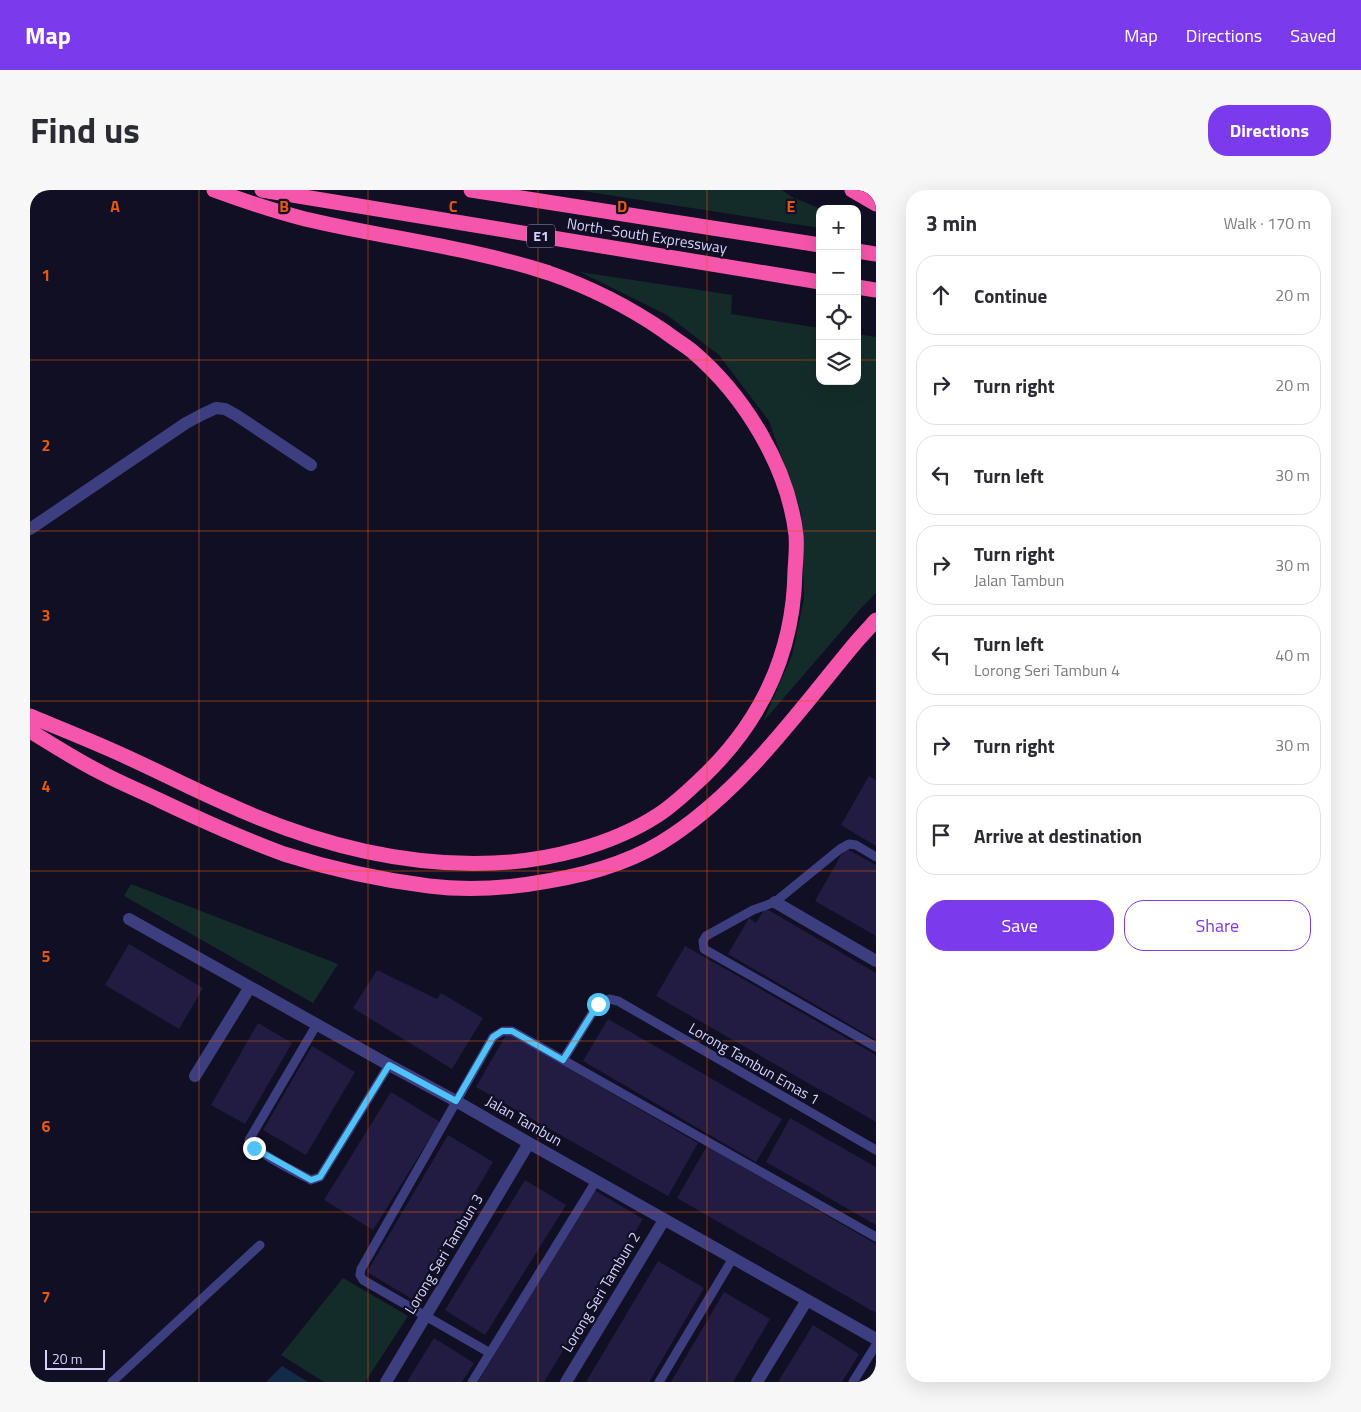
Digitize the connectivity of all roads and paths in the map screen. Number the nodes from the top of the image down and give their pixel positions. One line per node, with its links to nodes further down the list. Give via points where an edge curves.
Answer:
1 (214, 190): 15 (highway, via 302,218 490,257 550,274 643,317 690,350 742,403 769,450 786,492 796,536 795,597 781,660 763,700 730,750 682,797 657,816 592,846 498,864 380,855 339,845 230,806 115,751)
2 (262, 190): 9 (highway, North–South Expressway / E1)
3 (471, 190): 6 (highway, North–South Expressway / E1)
4 (852, 190): 5 (highway)
5 (876, 204)
6 (816, 244)
7 (861, 252): 8 (highway)
8 (876, 254)
9 (816, 281)
10 (861, 288): 11 (highway)
11 (876, 290)
12 (311, 464): 13 (street, via 236,415 216,408 186,423)
13 (30, 529)
14 (876, 620): 16 (highway, via 737,783 673,836 649,850 596,871 526,885 430,886 349,872 284,853 192,816 101,772)
15 (30, 716)
16 (30, 731)
17 (876, 857): 18 (lane, via 848,844)
18 (775, 902): 20 (street); 23 (lane, via 753,910 706,936 704,949)
19 (129, 919): 21 (street, Jalan Tambun)
20 (876, 961)
21 (250, 987): 22 (street, Jalan Tambun); 26 (street)
22 (317, 1024): 25 (street, Jalan Tambun); 25 (lane, via 253,1130 249,1140 254,1148 311,1180 320,1177)
23 (876, 1047)
24 (563, 1060): 27 (lane, via 512,1031 502,1031 493,1037); 29 (lane, Lorong Tambun Emas 1, via 598,1004 608,999 618,1001); 32 (lane)
25 (389, 1065): 27 (street, Jalan Tambun)
26 (195, 1076)
27 (456, 1101): 28 (street, Jalan Tambun); 36 (lane, via 360,1275 363,1280)
28 (528, 1143): 30 (street, Jalan Tambun); 36 (street, Lorong Seri Tambun 3)
29 (876, 1150)
30 (596, 1181): 31 (street, Jalan Tambun); 39 (lane)
31 (664, 1220): 34 (street, Jalan Tambun); 43 (street, Lorong Seri Tambun 2)
32 (876, 1237)
33 (260, 1245): 40 (lane)
34 (733, 1258): 35 (street, Jalan Tambun); 44 (lane)
35 (807, 1300): 37 (street, Jalan Tambun); 45 (street)
36 (426, 1317): 39 (lane); 41 (street, Lorong Seri Tambun 3)
37 (876, 1339)
38 (876, 1345): 46 (lane)
39 (490, 1353): 42 (lane)
40 (112, 1382)
41 (386, 1382)
42 (472, 1382)
43 (566, 1382)
44 (659, 1382)
45 (757, 1382)
46 (853, 1382)

